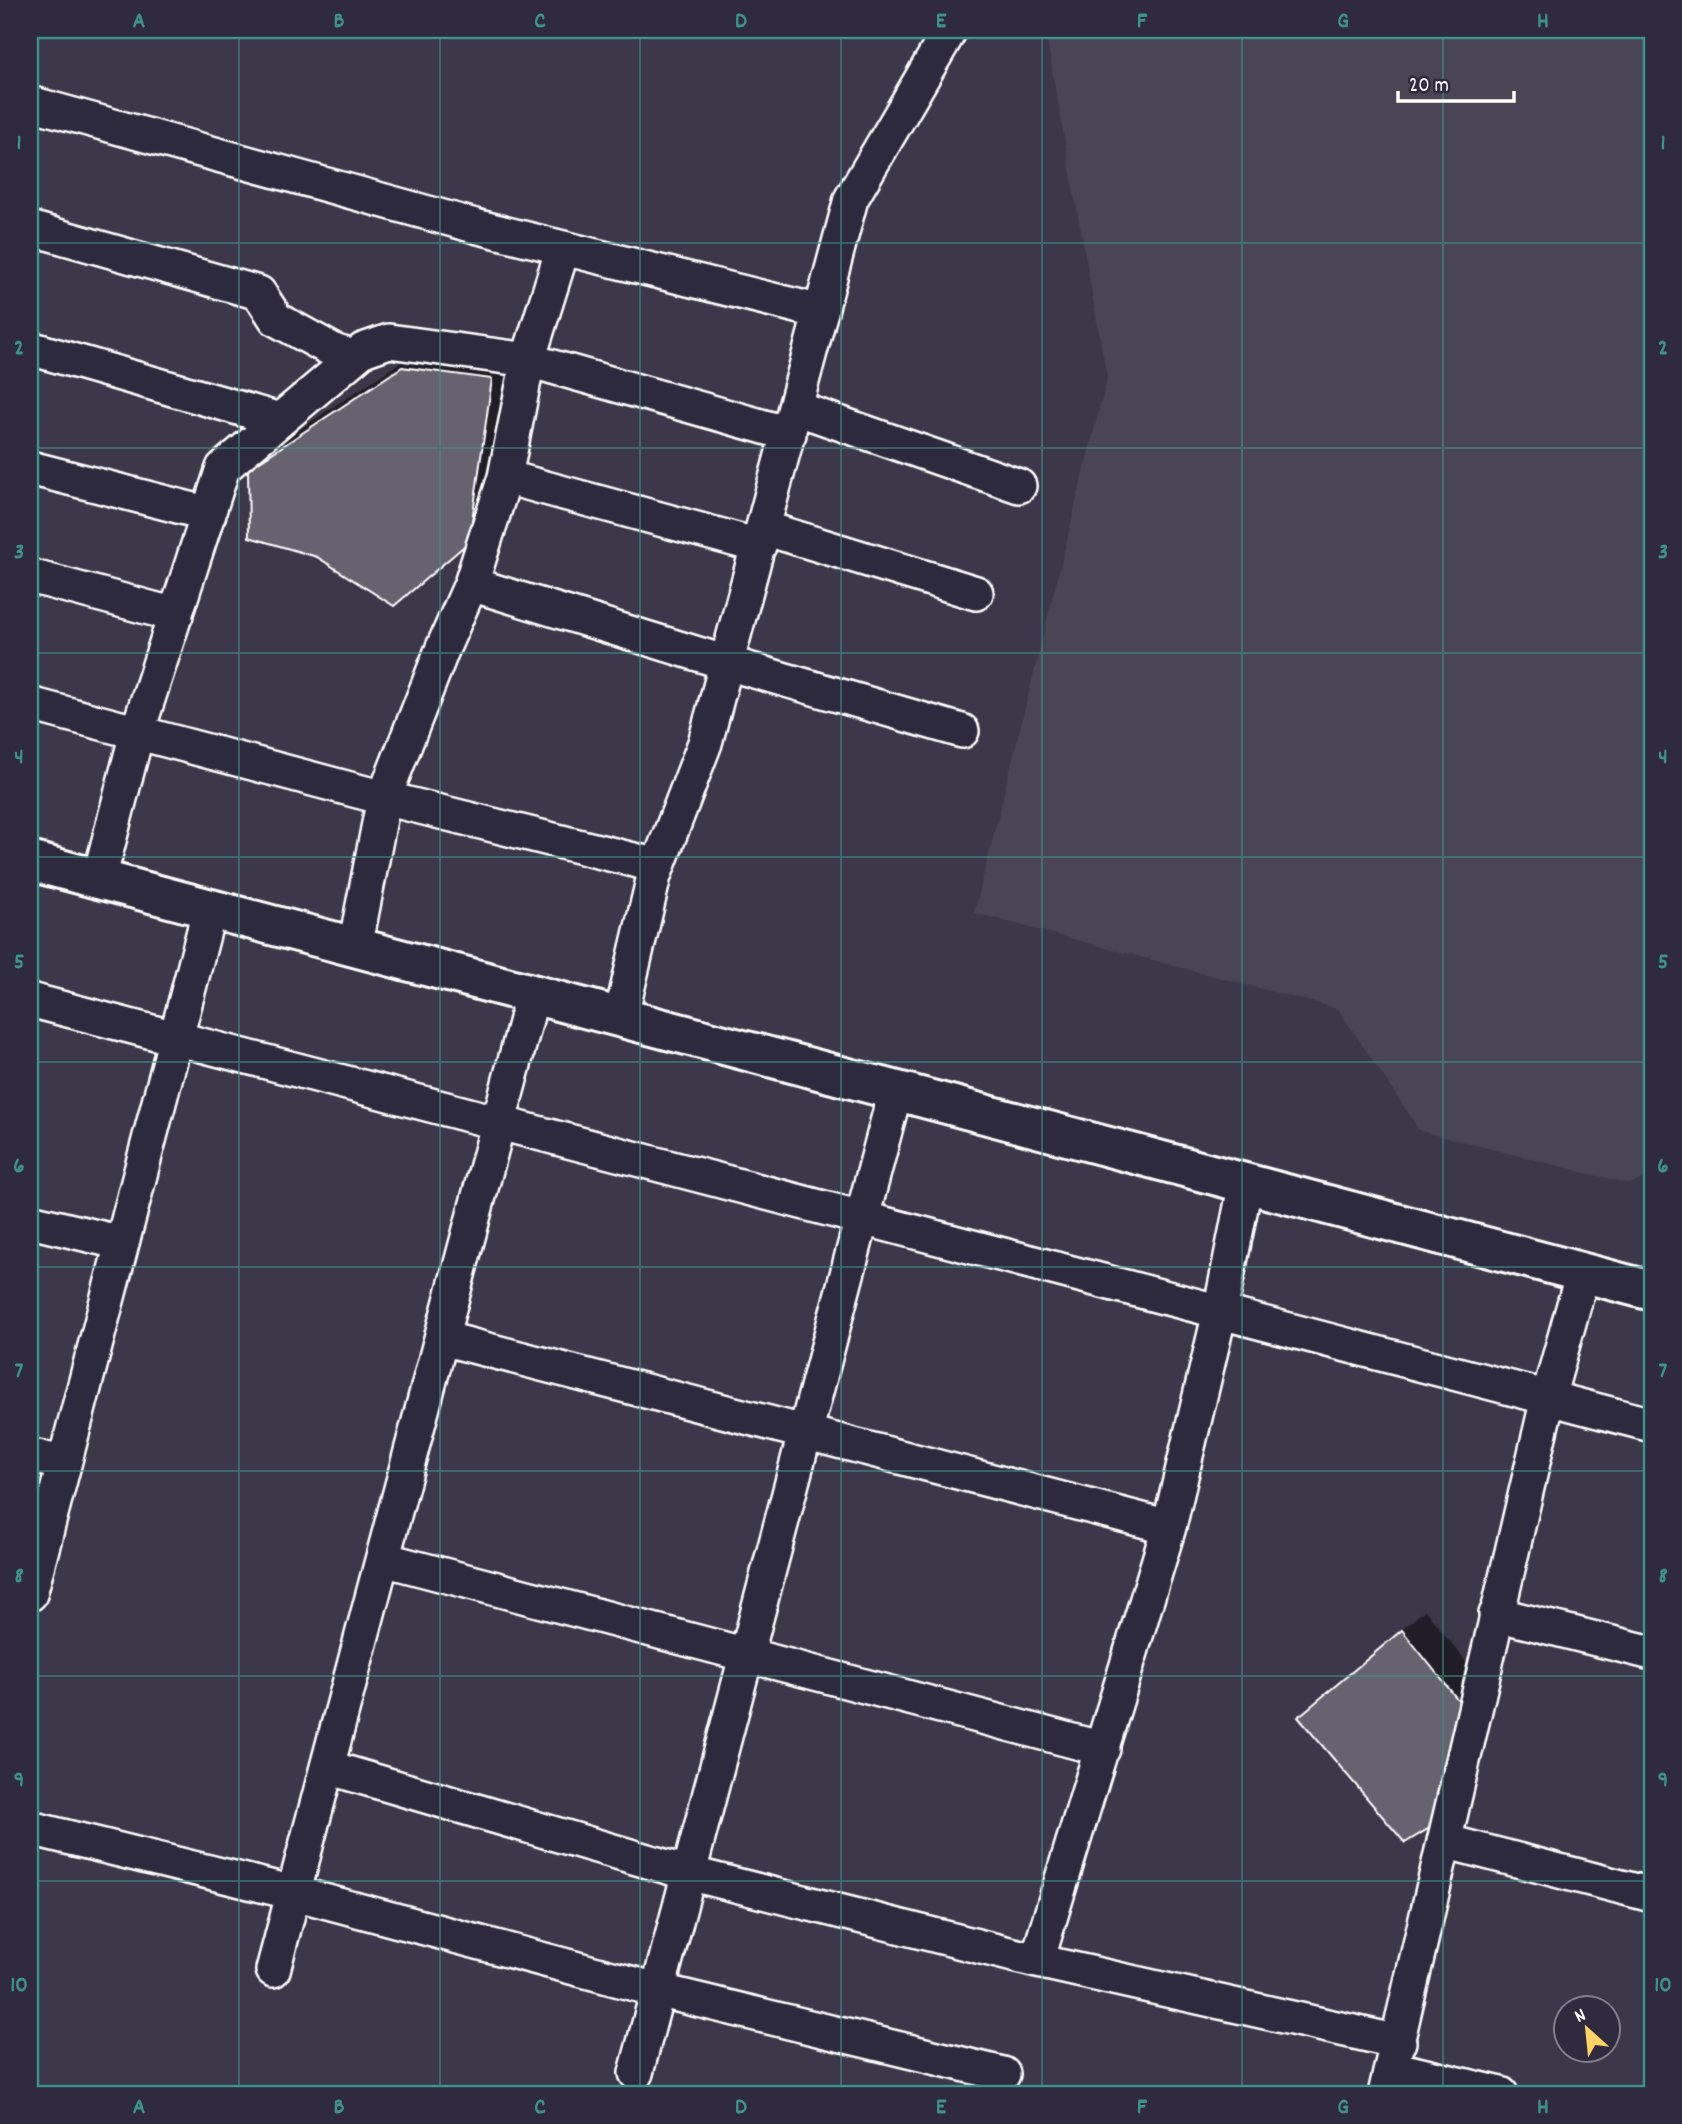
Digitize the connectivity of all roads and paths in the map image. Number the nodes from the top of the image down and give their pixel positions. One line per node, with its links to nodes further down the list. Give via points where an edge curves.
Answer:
1 (950, 30): 5 (street, via 851,199)
2 (30, 103): 4 (street)
3 (30, 228): 7 (street, via 259,292 276,319)
4 (563, 248): 5 (street); 8 (street)
5 (821, 312): 10 (street)
6 (30, 348): 9 (street)
7 (354, 357): 8 (street, via 389,341); 9 (street)
8 (528, 360): 10 (street); 12 (street)
9 (280, 420): 14 (street, via 223,468)
10 (792, 421): 13 (street); 15 (street)
11 (30, 468): 14 (street)
12 (505, 477): 15 (street); 17 (street)
13 (1019, 486)
14 (209, 514): 19 (street)
15 (761, 537): 18 (street); 20 (street)
16 (30, 576): 19 (street)
17 (471, 584): 20 (street); 24 (street)
18 (976, 593)
19 (176, 615): 23 (street)
20 (727, 663): 22 (street); 26 (street, via 705,743)
21 (30, 704): 23 (street)
22 (962, 731)
23 (137, 733): 24 (street); 27 (street)
24 (384, 798): 26 (street); 29 (street)
25 (30, 861): 27 (street)
26 (658, 866): 32 (street)
27 (99, 879): 28 (street)
28 (210, 908): 29 (street); 33 (street)
29 (355, 947): 30 (street)
30 (533, 993): 32 (street); 35 (street)
31 (30, 1000): 33 (street)
32 (621, 1016): 34 (street)
33 (176, 1038): 35 (street); 39 (street)
34 (896, 1089): 36 (street); 37 (street)
35 (499, 1122): 37 (street); 43 (street)
36 (1246, 1182): 40 (street); 42 (street)
37 (861, 1218): 42 (street); 46 (street)
38 (30, 1221): 39 (street)
39 (122, 1243): 48 (street)
40 (1583, 1272): 41 (street); 44 (street)
41 (1652, 1291)
42 (1220, 1312): 44 (street); 49 (street)
43 (442, 1338): 46 (street); 50 (street)
44 (1548, 1398): 45 (street); 52 (street)
45 (1652, 1425)
46 (804, 1433): 49 (street); 54 (street)
47 (30, 1455): 48 (street)
48 (64, 1464): 51 (street)
49 (1169, 1527): 55 (street)
50 (383, 1559): 54 (street); 56 (street)
51 (30, 1594)
52 (1496, 1614): 53 (street); 58 (street)
53 (1652, 1653)
54 (746, 1655): 55 (street); 59 (street)
55 (1103, 1749): 62 (street)
56 (327, 1767): 59 (street); 60 (street)
57 (30, 1828): 60 (street)
58 (1444, 1841): 61 (street); 65 (street)
59 (688, 1873): 62 (street); 64 (street)
60 (294, 1893): 63 (street); 64 (street)
61 (1652, 1895)
62 (1037, 1961): 65 (street)
63 (273, 1970)
64 (657, 1990): 66 (street); 67 (street)
65 (1392, 2068): 68 (street)
66 (636, 2073)
67 (1003, 2074)
68 (1500, 2094)

